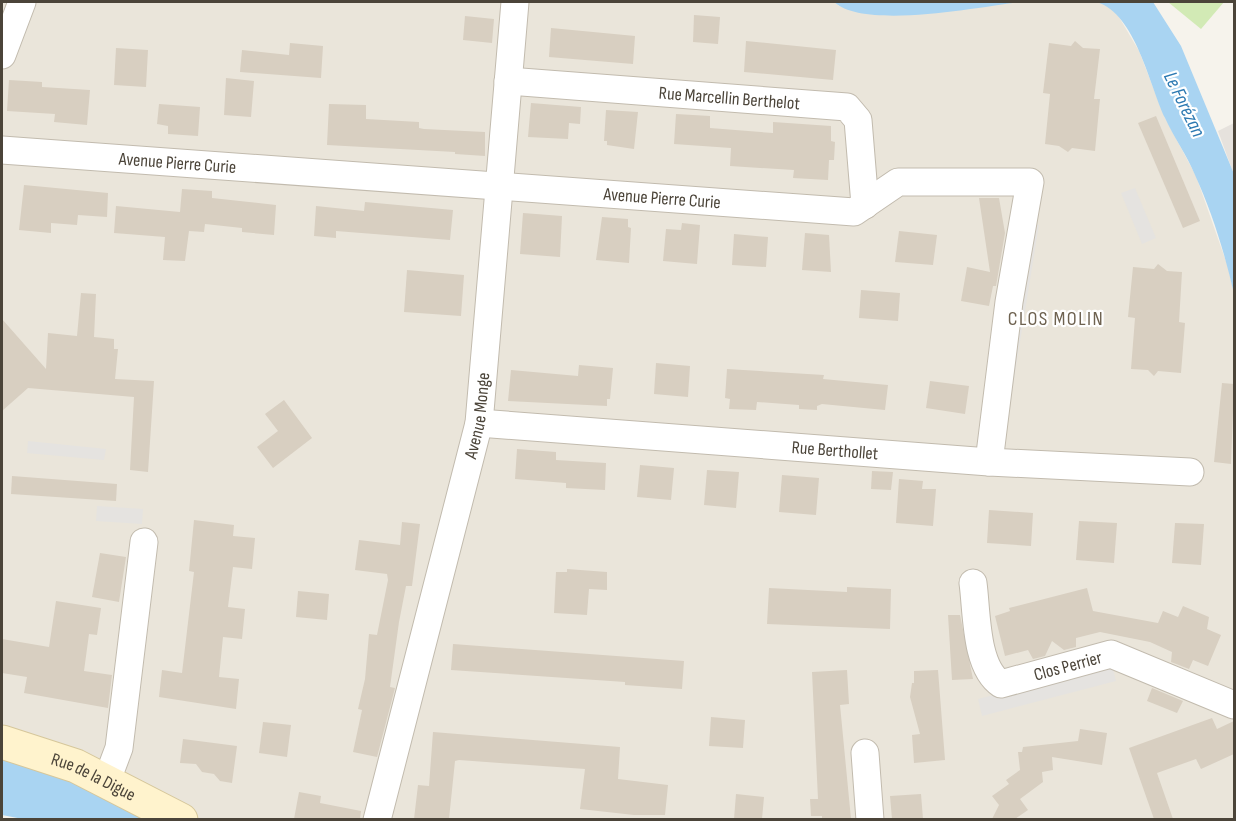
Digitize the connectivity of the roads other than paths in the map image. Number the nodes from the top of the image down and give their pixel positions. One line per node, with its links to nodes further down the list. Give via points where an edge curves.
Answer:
1 (22, 2): 3 (street)
2 (515, 2): 4 (street, Avenue Monge)
3 (2, 55)
4 (508, 81): 6 (street, Avenue Monge); 7 (street, Rue Marcellin Berthelot, via 847,107 858,120)
5 (2, 150): 6 (street, Avenue Pierre Curie)
6 (499, 186): 7 (street, Avenue Pierre Curie, via 854,212); 8 (street, Avenue Monge)
7 (865, 205): 9 (street, Avenue Pierre Curie, via 898,182 1030,182 1009,302)
8 (479, 423): 9 (street, Rue Berthollet); 18 (street, Avenue Monge)
9 (989, 462): 10 (street, Rue Berthollet)
10 (1190, 472)
11 (144, 542): 16 (street, via 119,748)
12 (973, 583): 13 (street, Clos Perrier, via 984,663 991,677 1001,684 1111,654)
13 (1234, 705)
14 (2, 742): 16 (street, Rue de la Digue)
15 (865, 753): 19 (street)
16 (107, 780): 17 (street, Rue de la Digue)
17 (181, 819)
18 (377, 819)
19 (870, 819)

